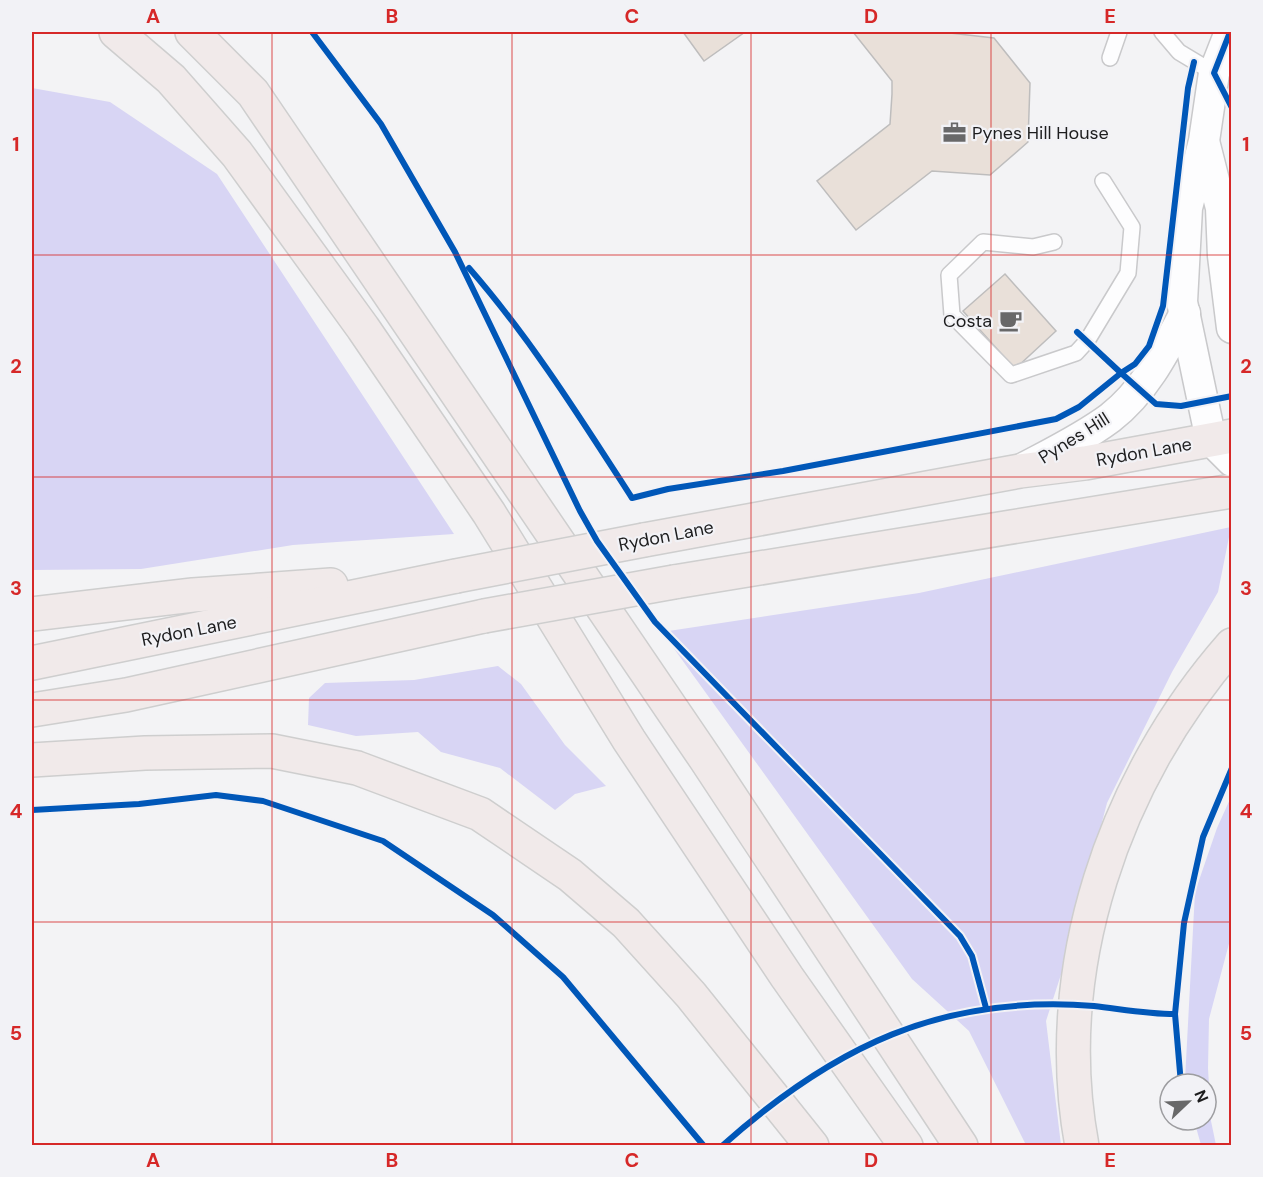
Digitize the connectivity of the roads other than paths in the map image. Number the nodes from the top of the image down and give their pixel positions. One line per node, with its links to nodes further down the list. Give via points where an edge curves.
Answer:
1 (116, 32): 24 (main road, via 171,79 237,154 363,328 489,513 629,740 787,977)
2 (192, 32): 25 (main road, via 253,93 705,758)
3 (1119, 32): 6 (lane)
4 (1162, 32): 7 (lane, via 1179,52)
5 (1230, 32): 7 (street, Pynes Hill)
6 (1110, 58)
7 (1214, 74): 8 (street, Pynes Hill)
8 (1204, 141): 11 (street, Pynes Hill, via 1221,208); 12 (street, Pynes Hill, via 1187,208)
9 (1103, 181): 10 (lane, via 1132,227 1128,273 1076,353 1011,375 952,315 949,275 983,242 1033,247)
10 (1054, 242)
11 (1227, 266): 13 (street, Pynes Hill)
12 (1185, 313): 14 (street, Pynes Hill); 15 (street, Pynes Hill, via 1161,359 1112,417)
13 (1232, 328)
14 (1225, 446): 15 (main road, Rydon Lane)
15 (1020, 471): 17 (main road, Rydon Lane, bridge)
16 (1232, 491): 21 (main road, bridge, via 484,616 126,695)
17 (456, 576): 18 (main road, via 194,596); 20 (main road, Rydon Lane)
18 (32, 614)
19 (1232, 645): 26 (main road, via 1198,683 1167,730 1107,857 1088,932 1072,1040)
20 (32, 663)
21 (32, 710)
22 (32, 760): 23 (main road, via 272,751 357,768 480,814 570,875 626,923 690,995)
23 (812, 1146)
24 (906, 1146)
25 (961, 1146)
26 (1082, 1146)

